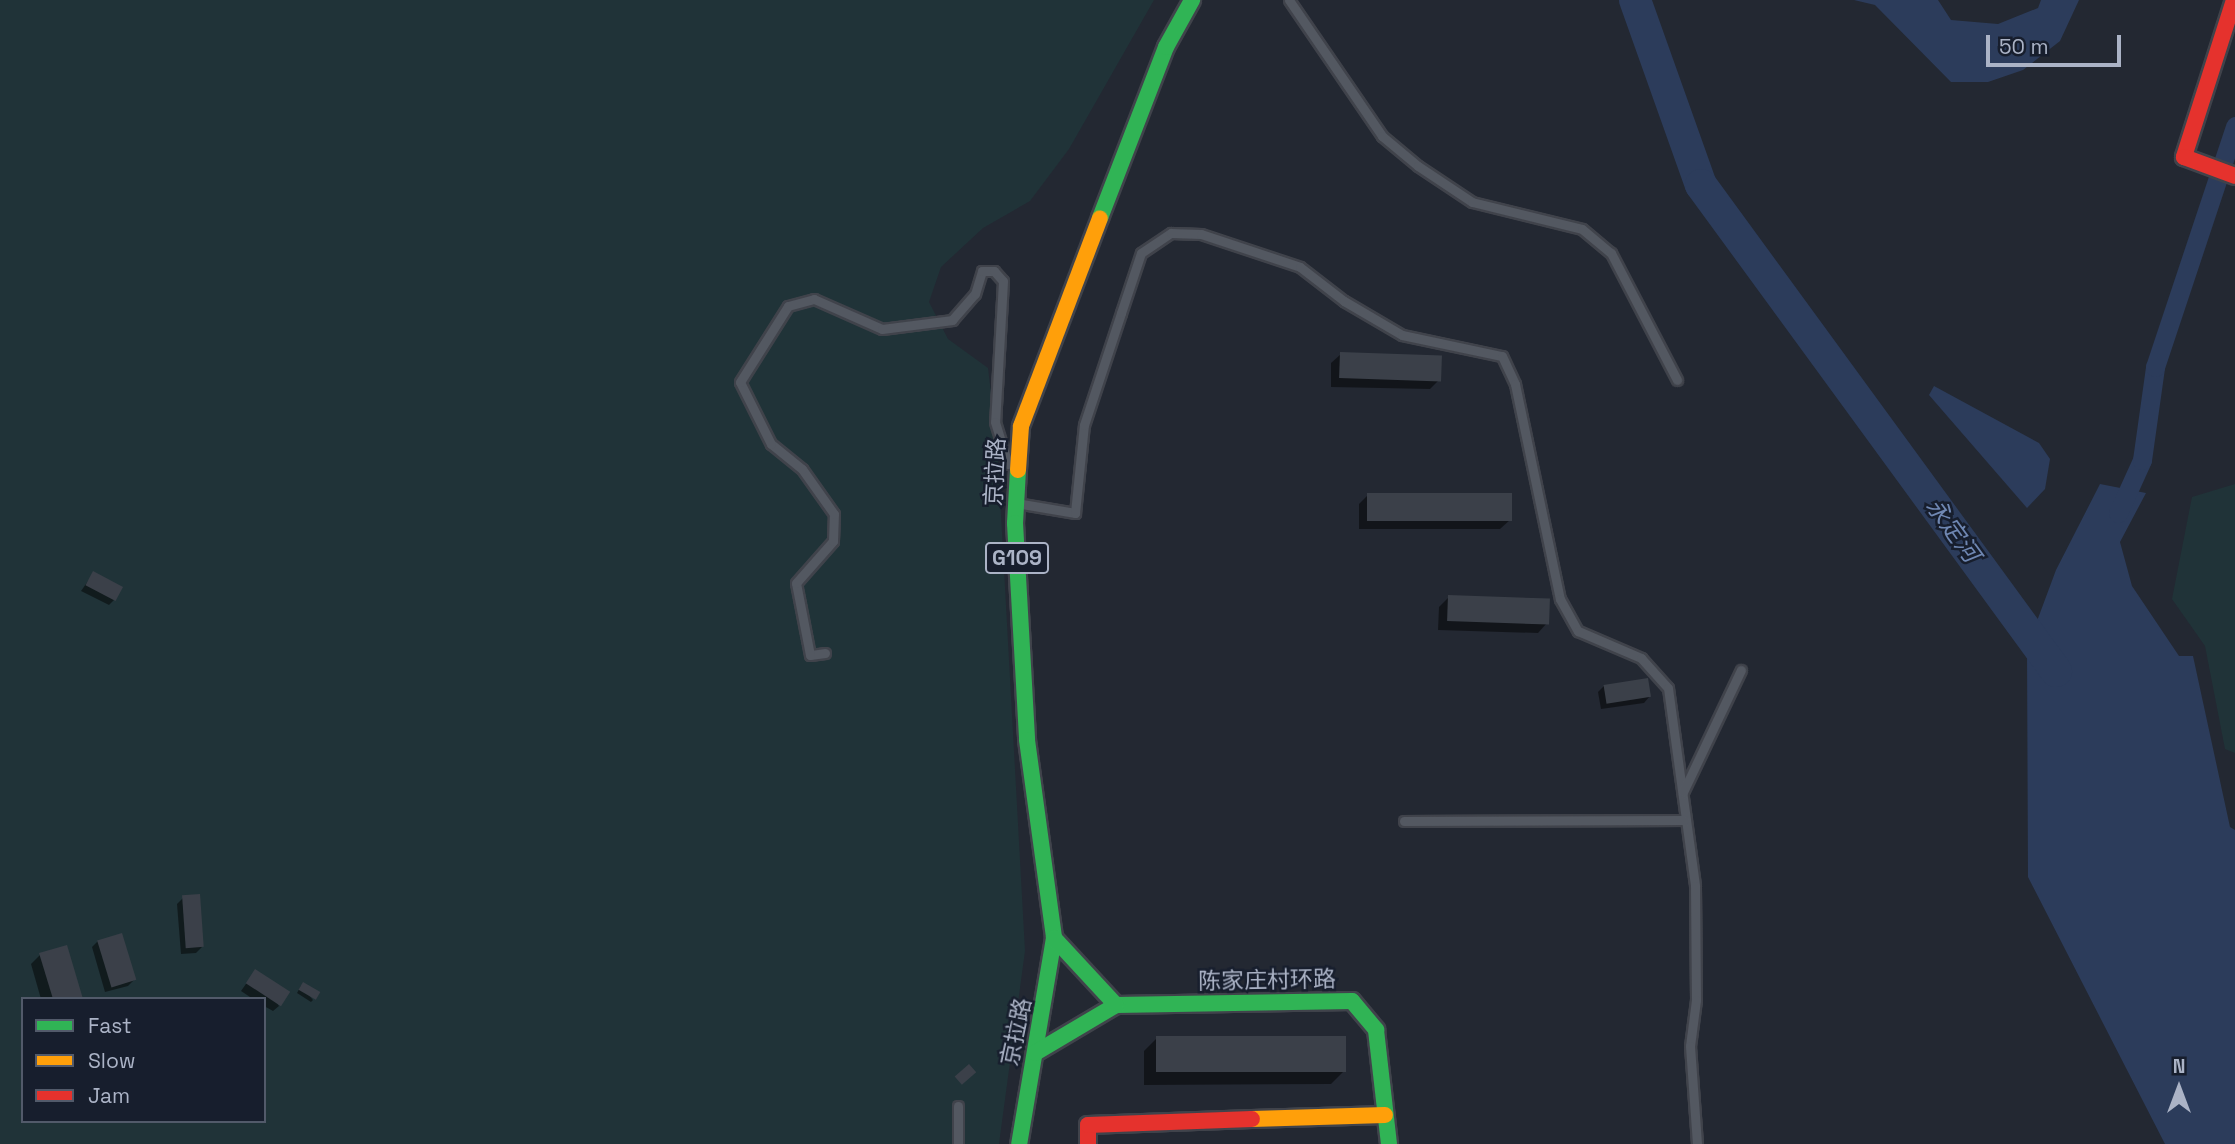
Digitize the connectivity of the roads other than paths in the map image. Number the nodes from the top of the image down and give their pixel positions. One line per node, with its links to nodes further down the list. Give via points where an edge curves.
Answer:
1 (1192, 0): 6 (main road, 京拉路 / G109, via 1166,47 1084,253 1021,426)
2 (1289, 0): 5 (lane, via 1382,136 1418,166 1472,202 1582,229 1611,253)
3 (2234, 0): 4 (main road, via 2184,157)
4 (2235, 176)
5 (1677, 380)
6 (1015, 469): 7 (main road, 京拉路 / G109); 8 (lane, via 1004,462 995,422 1003,281 994,271 982,271 975,295 952,320 882,329 814,299 788,306 740,382 771,444 802,469 834,514 833,541 796,583 810,654)
7 (1015, 503): 10 (lane, via 1076,513 1084,425 1142,253 1171,233 1201,234 1300,267 1344,301 1402,335 1502,356 1515,384 1560,599 1578,631 1641,659 1668,688); 13 (main road, 京拉路 / G109, via 1027,740)
8 (824, 653)
9 (1741, 670): 10 (lane)
10 (1682, 794): 11 (lane)
11 (1684, 820): 12 (lane); 22 (lane, via 1695,886 1696,1000 1690,1046)
12 (1404, 821)
13 (1054, 938): 14 (main road); 15 (main road, 京拉路 / G109)
14 (1116, 1005): 15 (main road); 17 (main road, 陈家庄村环路, via 1352,1001 1376,1030)
15 (1035, 1053): 19 (main road, 京拉路 / G109)
16 (958, 1106): 18 (lane)
17 (1385, 1115): 20 (main road, via 1088,1125); 21 (main road, 陈家庄村环路)
18 (958, 1144)
19 (1019, 1144)
20 (1088, 1144)
21 (1389, 1144)
22 (1697, 1144)

